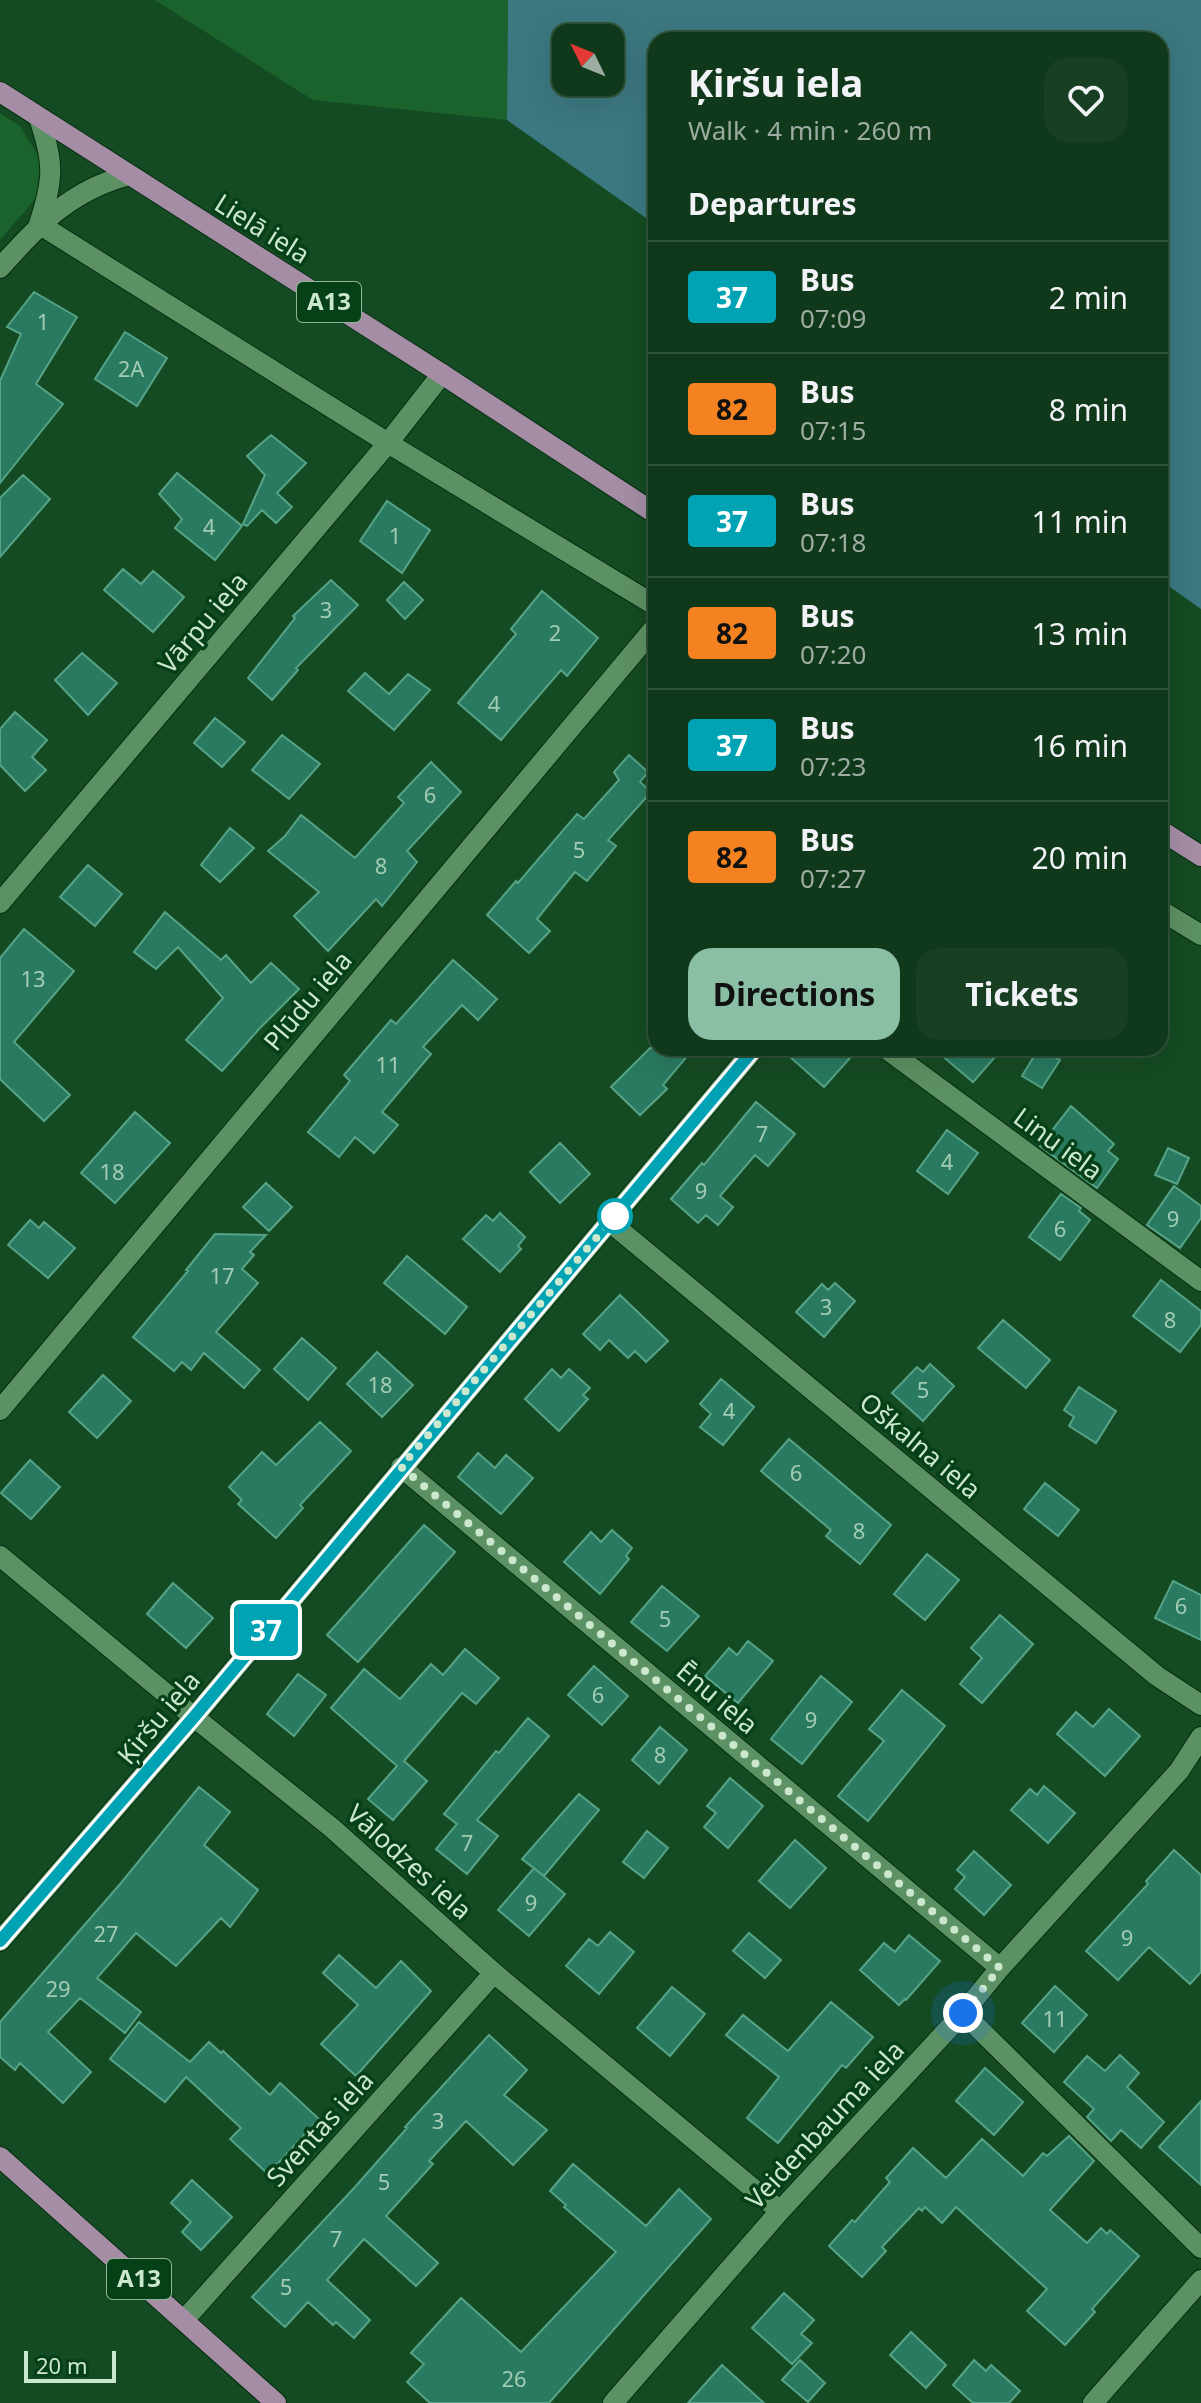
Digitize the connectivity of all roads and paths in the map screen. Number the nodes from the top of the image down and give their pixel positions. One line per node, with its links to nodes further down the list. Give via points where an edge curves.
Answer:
1 (0, 92): 2 (main road, Lielā iela / A13)
2 (39, 118): 3 (main road, Lielā iela / A13); 4 (street, via 50,153 50,189)
3 (129, 175): 4 (street, via 75,197); 6 (main road, Lielā iela / A13)
4 (39, 224): 5 (street); 7 (street)
5 (0, 268)
6 (442, 374): 7 (street, Vārpu iela); 8 (main road, Lielā iela / A13)
7 (388, 443): 9 (street); 13 (street, Vārpu iela)
8 (648, 509)
9 (648, 601)
10 (648, 636): 20 (street, Plūdu iela)
11 (1168, 835): 12 (main road)
12 (1201, 856)
13 (0, 903)
14 (1168, 915): 15 (street)
15 (1201, 935)
16 (748, 1056): 18 (street, Ķiršu iela)
17 (896, 1056): 19 (street, Linu iela)
18 (610, 1222): 21 (street, Ķiršu iela); 23 (street, Oškalna iela, via 1157,1676)
19 (1201, 1281)
20 (0, 1410)
21 (401, 1467): 24 (street, Ķiršu iela); 27 (street, Ēnu iela)
22 (0, 1556): 24 (street, Vālodzes iela)
23 (1201, 1705)
24 (194, 1717): 26 (street, Ķiršu iela); 28 (street, Vālodzes iela, via 332,1828)
25 (1201, 1737): 27 (street, Veidenbauma iela, via 1179,1771)
26 (0, 1941)
27 (1000, 1968): 29 (street, Veidenbauma iela)
28 (494, 1973): 31 (street, Vālodzes iela); 34 (street, Sventas iela)
29 (963, 2013): 31 (street, Veidenbauma iela); 32 (street)
30 (0, 2157): 34 (main road, A13)
31 (780, 2211): 36 (street, Veidenbauma iela)
32 (1201, 2248)
33 (1201, 2280): 37 (street)
34 (185, 2319): 35 (main road, A13)
35 (276, 2403)
36 (613, 2403)
37 (1093, 2403)

